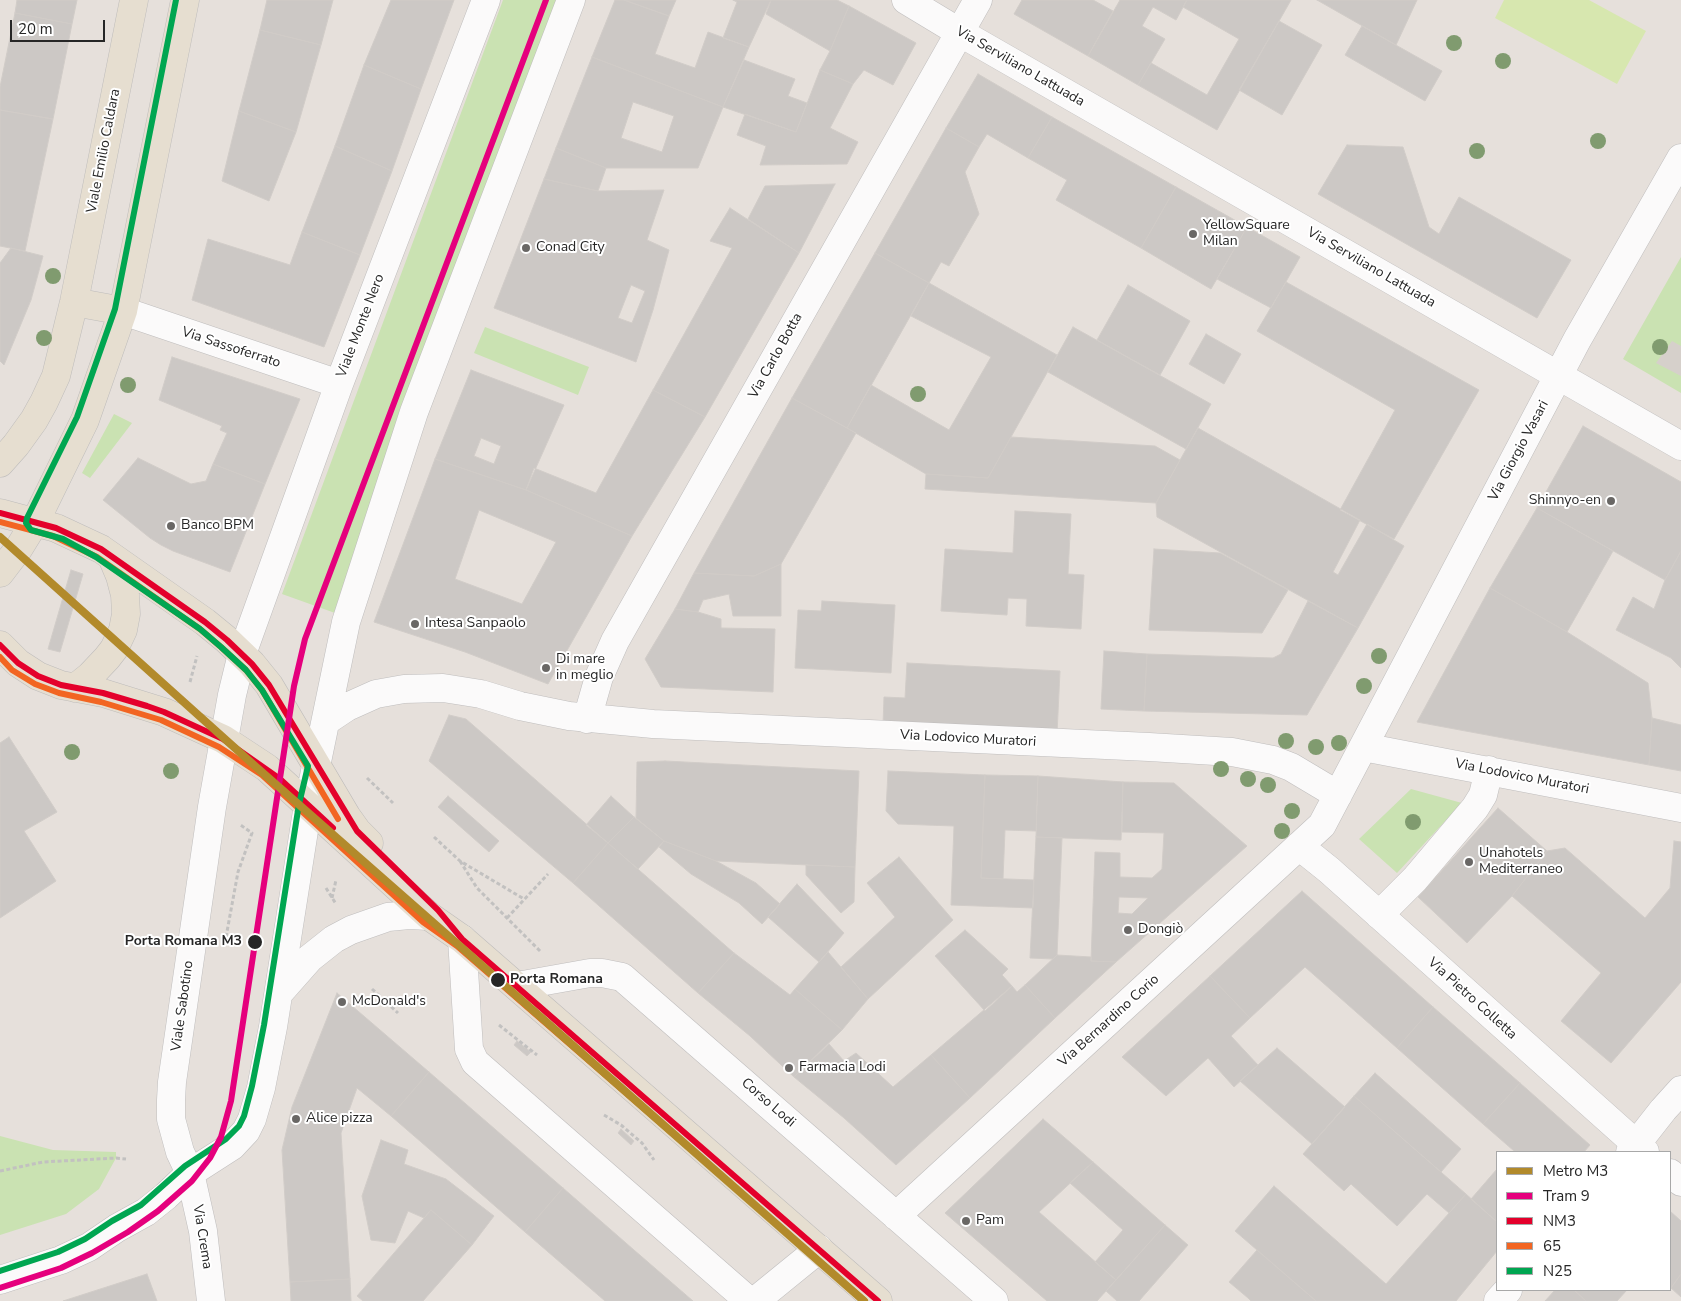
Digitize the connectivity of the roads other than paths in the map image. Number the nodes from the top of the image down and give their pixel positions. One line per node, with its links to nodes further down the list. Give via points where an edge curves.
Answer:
1 (134, 0): 9 (main road, Viale Emilio Caldara)
2 (185, 0): 10 (main road)
3 (486, 0): 12 (street, Viale Monte Nero)
4 (572, 0): 23 (street, via 414,412 346,622)
5 (906, 0): 7 (street, Via Serviliano Lattuada)
6 (978, 0): 7 (street, Via Carlo Botta)
7 (959, 32): 11 (street, Via Serviliano Lattuada); 22 (street, Via Carlo Botta, via 615,641 599,677)
8 (1681, 158): 11 (street, Via Giorgio Vasari)
9 (74, 302): 10 (main road); 14 (main road, Viale Emilio Caldara, via 50,390 34,420)
10 (122, 311): 12 (street, Via Sassoferrato); 16 (main road, via 85,420)
11 (1558, 376): 13 (street, Via Serviliano Lattuada); 25 (street, Via Giorgio Vasari)
12 (339, 384): 19 (street, Viale Monte Nero)
13 (1681, 446)
14 (0, 463)
15 (0, 513): 16 (main road)
16 (35, 522): 17 (main road, via 74,535); 18 (main road)
17 (112, 557): 19 (main road, via 205,622); 21 (main road, via 125,595 126,614 122,630 107,658)
18 (0, 573)
19 (242, 654): 24 (street, Viale Monte Nero); 26 (main road, via 269,685)
20 (6, 658): 21 (main road, via 38,676)
21 (75, 688): 24 (main road, via 156,709)
22 (588, 719): 23 (street, Via Lodovico Muratori, via 520,706 481,694 417,688 376,694); 28 (street, Via Lodovico Muratori, via 1232,752 1282,764)
23 (326, 721): 26 (street)
24 (223, 739): 29 (main road, via 267,768); 39 (street, Viale Sabotino, via 172,1082 171,1120)
25 (1363, 747): 27 (street, Via Lodovico Muratori); 28 (street)
26 (317, 764): 29 (street); 34 (main road, via 357,831 438,910)
27 (1489, 770): 30 (street, Via Lodovico Muratori); 32 (street, via 1483,795 1475,808)
28 (1338, 795): 31 (street, Via Bernardino Corio, via 1322,825)
29 (308, 805): 33 (main road); 36 (street)
30 (1681, 808)
31 (1299, 846): 32 (street, Via Pietro Colletta); 42 (street, Via Bernardino Corio)
32 (1379, 915): 38 (street, Via Pietro Colletta)
33 (429, 916): 34 (main road); 36 (street, via 388,917 334,939 310,958)
34 (462, 939): 35 (main road); 47 (street, via 469,1049 475,1062)
35 (517, 986): 42 (street, Corso Lodi, via 590,974 622,977); 43 (main road)
36 (278, 992): 39 (street, via 252,1120 232,1146)
37 (1681, 1090): 38 (street, via 1663,1110)
38 (1637, 1150)
39 (190, 1173): 44 (street, via 146,1212 89,1248); 46 (street, Via Crema, via 203,1231)
40 (1671, 1174): 41 (street)
41 (1681, 1182)
42 (896, 1216): 50 (street, Corso Lodi)
43 (819, 1249): 48 (street); 49 (main road)
44 (0, 1280)
45 (1507, 1291): 51 (street)
46 (211, 1301)
47 (749, 1301)
48 (755, 1301)
49 (878, 1301)
50 (994, 1301)
51 (1498, 1301)

